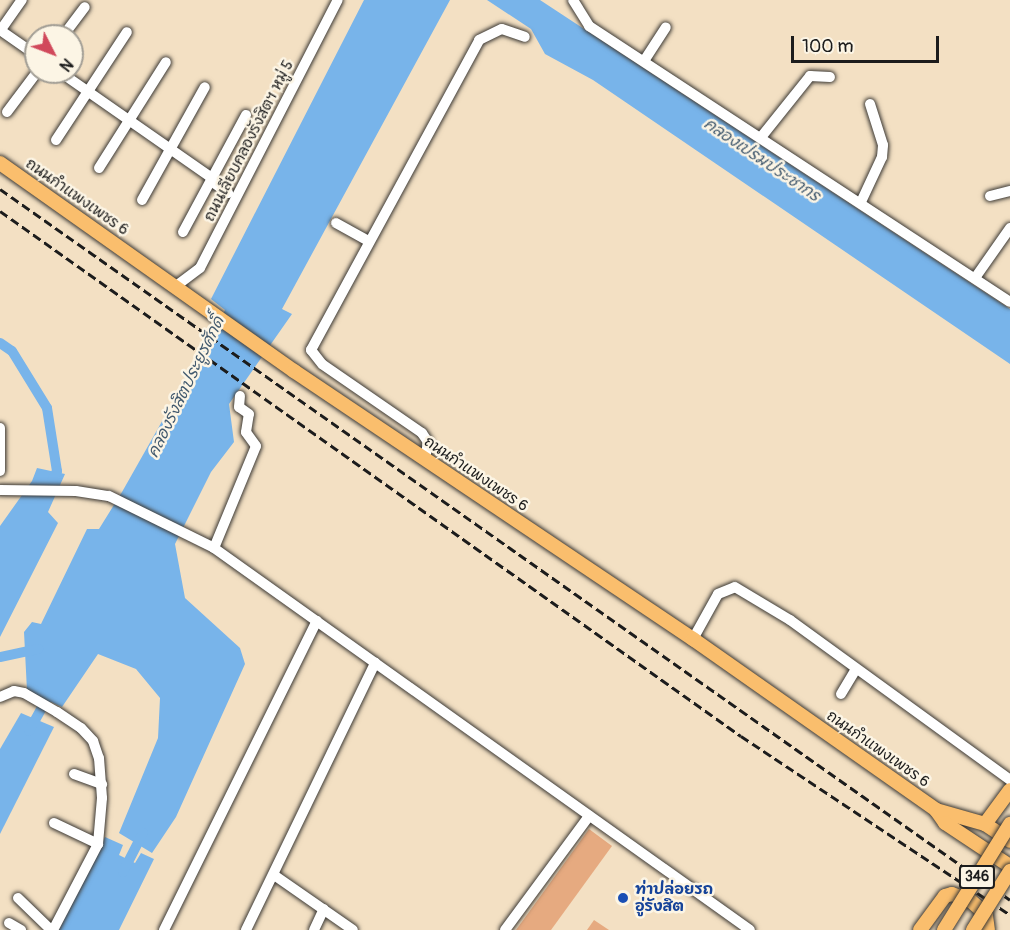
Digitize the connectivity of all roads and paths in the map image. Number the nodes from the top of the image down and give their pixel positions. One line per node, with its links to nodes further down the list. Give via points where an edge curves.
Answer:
1 (22, 0): 7 (street)
2 (338, 0): 38 (street, ถนนเลียบคลองรังสิตฯ หมู่ 5, via 200,268)
3 (573, 0): 11 (street, via 589,26)
4 (85, 7): 5 (street)
5 (72, 24)
6 (666, 27): 11 (street)
7 (0, 31): 10 (street)
8 (127, 32): 17 (street)
9 (525, 37): 36 (street, via 502,29 479,40)
10 (24, 47)
11 (644, 61): 22 (street)
12 (166, 62): 21 (street)
13 (830, 77): 22 (street, via 810,76)
14 (28, 84): 19 (street)
15 (77, 84): 17 (street)
16 (205, 87): 24 (street)
17 (88, 92): 21 (street); 23 (street)
18 (870, 104): 32 (street, via 883,145 882,156)
19 (7, 112)
20 (246, 115): 27 (street)
21 (129, 120): 24 (street); 26 (street)
22 (762, 136): 32 (street)
23 (56, 140)
24 (170, 149): 27 (street); 31 (street)
25 (0, 162): 38 (main road, ถนนกำแพงเพชร 6)
26 (99, 168)
27 (211, 180): 29 (street); 35 (street)
28 (1010, 190): 30 (street)
29 (228, 193)
30 (990, 196)
31 (142, 200)
32 (861, 202): 37 (street)
33 (336, 223): 36 (street)
34 (1010, 228): 37 (street)
35 (183, 232)
36 (369, 241): 42 (street, via 312,354 422,433 428,442)
37 (975, 278): 39 (street)
38 (176, 286): 42 (main road, ถนนกำแพงเพชร 6)
39 (1010, 302)
40 (240, 396): 45 (street, via 238,407 249,414 246,432 256,446)
41 (0, 428): 43 (street)
42 (425, 459): 47 (main road, ถนนกำแพงเพชร 6)
43 (0, 471)
44 (0, 489): 45 (street, via 76,490 109,496)
45 (214, 548): 46 (street)
46 (317, 621): 48 (street); 72 (street)
47 (693, 639): 49 (street, via 718,594 735,587 790,620); 56 (main road, ถนนกำแพงเพชร 6)
48 (375, 663): 58 (street); 66 (street)
49 (856, 669): 50 (street); 53 (street)
50 (841, 694)
51 (0, 697): 54 (street, via 14,691 36,700 93,741)
52 (74, 774): 54 (street)
53 (1010, 780)
54 (102, 784): 63 (street)
55 (1010, 790): 57 (main road)
56 (936, 810): 61 (main road, ถนนกำแพงเพชร 6); 64 (main road, ถนนกำแพงเพชร 6, via 945,823)
57 (996, 811): 59 (main road); 61 (main road)
58 (589, 816): 76 (street); 77 (street)
59 (1010, 822): 79 (main road, 346, bridge)
60 (54, 823): 63 (street)
61 (985, 824): 62 (main road, ถนนกำแพงเพชร 6)
62 (1010, 841)
63 (98, 844): 71 (street)
64 (1010, 866)
65 (1010, 871): 80 (main road, 346, bridge)
66 (274, 875): 68 (street); 73 (street)
67 (18, 898): 71 (street)
68 (324, 909): 74 (street); 75 (street)
69 (9, 923): 70 (street)
70 (21, 930)
71 (52, 930)
72 (164, 930)
73 (246, 930)
74 (314, 930)
75 (353, 930)
76 (505, 930)
77 (750, 930)
78 (920, 930): 81 (main road, via 945,896 952,894 980,909 986,916)
79 (944, 930)
80 (973, 930)
81 (988, 930)

